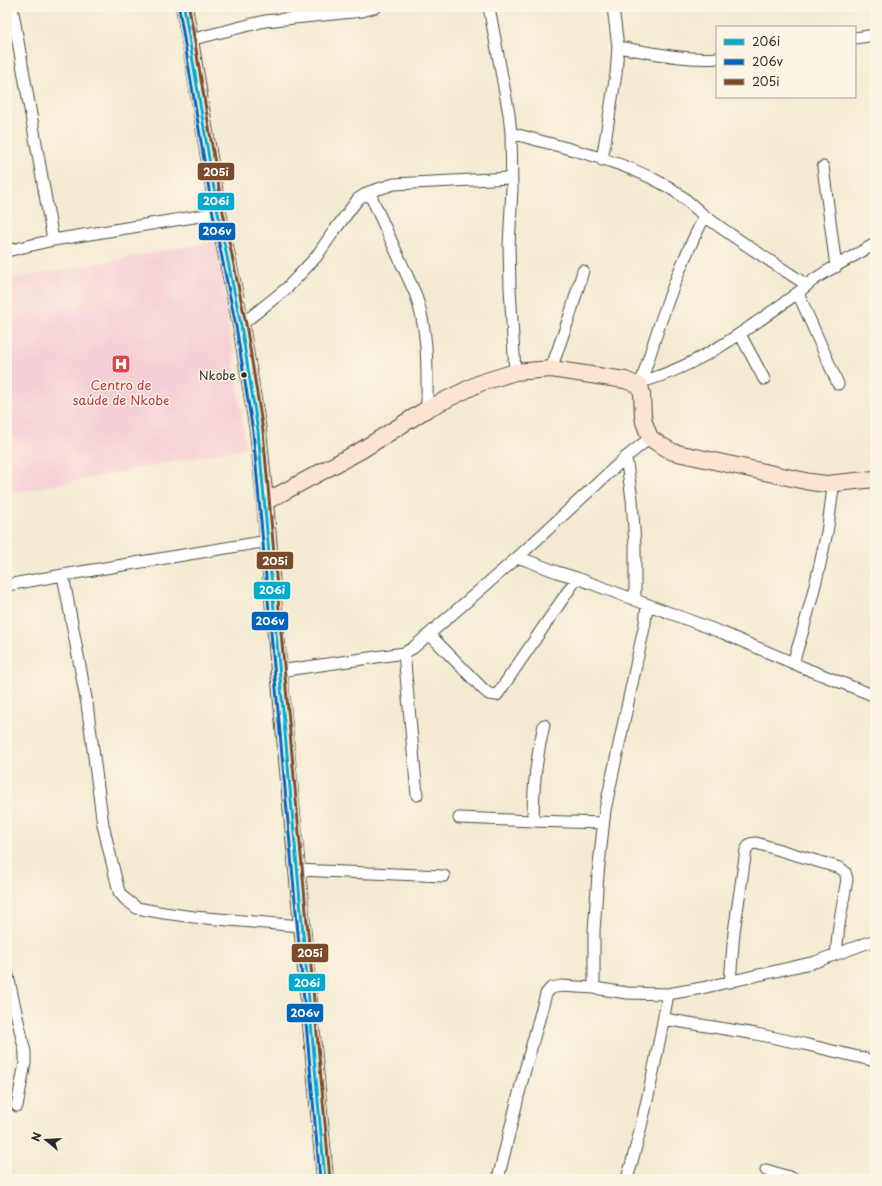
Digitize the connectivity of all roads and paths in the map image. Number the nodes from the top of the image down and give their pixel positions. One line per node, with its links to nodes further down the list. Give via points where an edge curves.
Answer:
1 (12, 7): 19 (street)
2 (184, 7): 9 (street)
3 (376, 7): 6 (street, via 362,11)
4 (489, 7): 12 (street)
5 (613, 7): 10 (street)
6 (336, 10): 9 (street, via 265,21)
7 (875, 35): 8 (street)
8 (856, 38)
9 (190, 40): 17 (street)
10 (618, 47): 11 (street, via 674,56); 13 (street)
11 (716, 58)
12 (511, 133): 13 (street); 15 (street)
13 (602, 160): 18 (street, via 634,170 664,184)
14 (823, 167): 22 (street)
15 (511, 178): 16 (street, via 394,184); 29 (street, via 509,246)
16 (369, 192): 26 (street, via 358,199 316,257 292,284); 33 (street, via 421,308 427,349)
17 (218, 213): 19 (street); 26 (street)
18 (705, 216): 24 (street); 31 (street, via 684,260)
19 (53, 240): 21 (street)
20 (875, 244): 22 (street)
21 (7, 250)
22 (836, 267): 24 (street)
23 (583, 271): 28 (street)
24 (807, 285): 25 (street)
25 (798, 293): 27 (street); 32 (street)
26 (240, 325): 38 (street, via 258,431)
27 (740, 334): 30 (street); 31 (street, via 693,362)
28 (551, 369): 29 (street); 31 (street)
29 (515, 372): 33 (street, via 480,383)
30 (764, 379)
31 (640, 384): 34 (street, via 644,422)
32 (838, 384)
33 (427, 409): 38 (street, via 360,451)
34 (650, 438): 35 (street); 37 (street, via 674,452 810,482)
35 (626, 457): 40 (street); 44 (street, via 635,545)
36 (875, 479): 37 (street)
37 (834, 483): 48 (street, via 815,587)
38 (265, 502): 39 (street)
39 (268, 541): 41 (street); 49 (street)
40 (518, 557): 42 (street); 46 (street)
41 (63, 574): 43 (street); 58 (street, via 87,704 103,825 119,892 124,900 137,908 164,913)
42 (577, 578): 44 (street); 46 (street, via 497,695 489,694 483,689)
43 (7, 585)
44 (635, 600): 45 (street)
45 (647, 605): 48 (street, via 723,633); 55 (street)
46 (430, 635): 47 (street)
47 (404, 653): 49 (street); 52 (street)
48 (793, 663): 50 (street)
49 (279, 671): 56 (street)
50 (875, 696)
51 (544, 725): 54 (street, via 535,768)
52 (417, 795)
53 (459, 818): 54 (street)
54 (533, 821): 55 (street)
55 (603, 823): 63 (street, via 594,931)
56 (296, 870): 57 (street); 58 (street)
57 (444, 876)
58 (301, 926): 69 (street)
59 (875, 940): 60 (street)
60 (836, 954): 62 (street, via 816,962); 62 (street, via 847,879 845,872 840,868 756,842 750,844 746,850 734,932)
61 (7, 972): 67 (street, via 25,1052)
62 (730, 982): 64 (street)
63 (594, 988): 64 (street, via 627,994); 70 (street, via 561,986 551,988 546,994)
64 (668, 994): 65 (street)
65 (664, 1019): 66 (street, via 756,1034); 71 (street)
66 (875, 1061)
67 (17, 1106)
68 (766, 1170): 72 (street)
69 (324, 1179)
70 (498, 1179)
71 (627, 1179)
72 (795, 1179)

